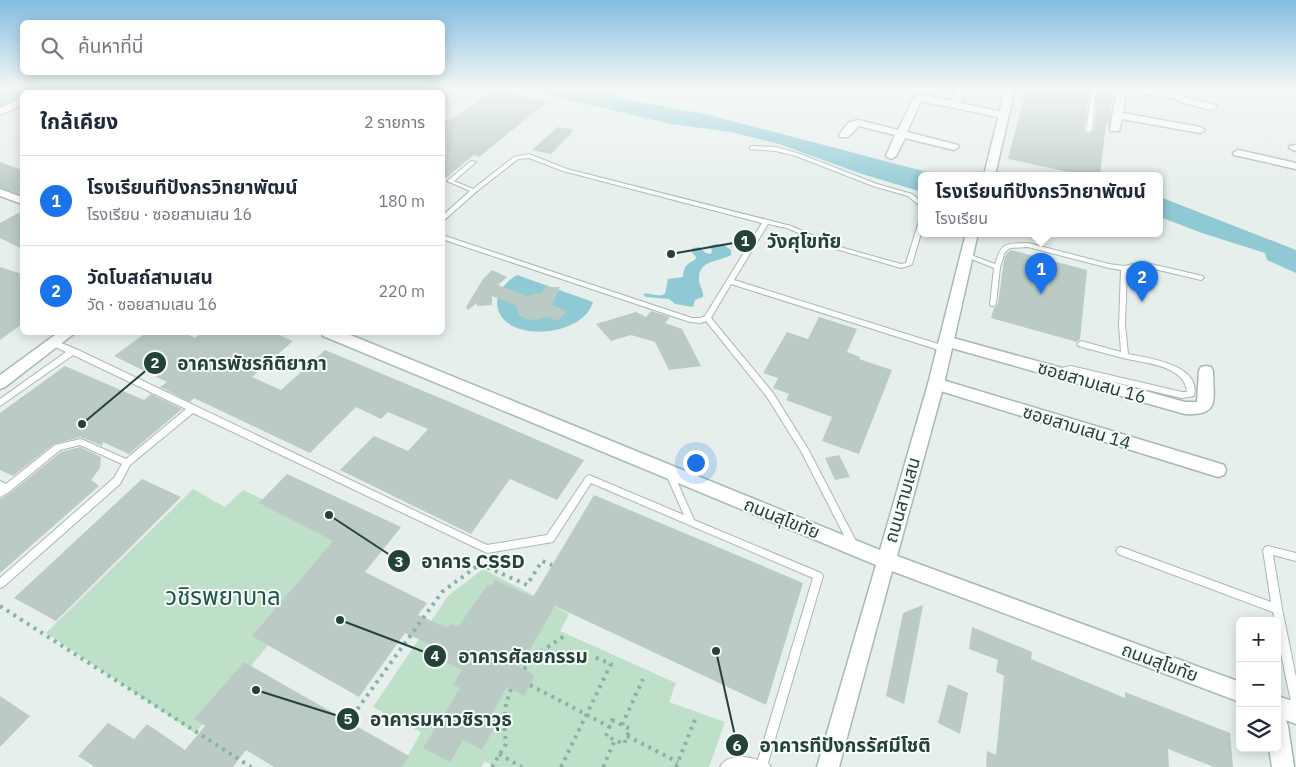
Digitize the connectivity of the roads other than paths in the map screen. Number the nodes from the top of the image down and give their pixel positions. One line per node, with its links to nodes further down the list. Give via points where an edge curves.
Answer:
1 (853, 125): 12 (street)
2 (866, 125): 11 (street)
3 (905, 125): 11 (street)
4 (1001, 125): 19 (street)
5 (1090, 125): 9 (lane)
6 (1116, 125): 8 (street)
7 (1172, 125): 10 (street)
8 (1115, 129)
9 (1089, 130)
10 (1200, 130)
11 (901, 133): 13 (street); 16 (street)
12 (844, 135)
13 (954, 147)
14 (752, 148): 25 (lane, via 776,149 798,156 910,195)
15 (1238, 153): 18 (street)
16 (891, 156)
17 (473, 162): 20 (lane)
18 (1296, 166)
19 (990, 172)
20 (450, 181): 21 (lane); 22 (lane)
21 (445, 185)
22 (474, 191): 26 (lane); 27 (lane, via 516,158 529,156 565,170)
23 (0, 192): 24 (street)
24 (20, 200)
25 (918, 202)
26 (445, 217)
27 (766, 222): 28 (lane, via 901,266 909,264); 35 (lane)
28 (918, 234)
29 (971, 237): 31 (street, ถนนสามเสน)
30 (445, 238): 37 (lane, via 692,320)
31 (966, 256): 32 (lane); 42 (street, ถนนสามเสน)
32 (997, 266): 33 (lane, via 1002,250 1008,246 1028,245); 36 (lane)
33 (1124, 268): 34 (lane, via 1142,264); 44 (lane, via 1122,325)
34 (1202, 278)
35 (730, 281): 37 (lane); 42 (lane)
36 (992, 304)
37 (707, 318): 56 (lane, via 770,395 806,451)
38 (65, 335): 40 (street)
39 (335, 335): 53 (street, ถนนสุโขทัย)
40 (54, 343): 43 (lane); 47 (street)
41 (1081, 344): 44 (lane)
42 (946, 345): 46 (street, ซอยสามเสน 16); 48 (street, ถนนสามเสน)
43 (73, 351): 49 (lane); 50 (lane)
44 (1125, 356): 46 (lane, via 1180,370 1190,381 1191,394 1182,395 1071,369 1063,370)
45 (1206, 371): 46 (street, ซอยสามเสน 16, via 1205,404 1200,409 1185,408)
46 (1062, 374)
47 (0, 383)
48 (936, 384): 52 (street, ซอยสามเสน 14); 59 (street, ถนนสามเสน)
49 (0, 403)
50 (193, 408): 51 (lane); 55 (lane, via 487,549 550,539 590,479)
51 (127, 462): 54 (lane, via 81,442 58,447); 60 (lane, via 117,481)
52 (1218, 470)
53 (669, 472): 55 (lane); 56 (street, ถนนสุโขทัย)
54 (2, 489)
55 (691, 522): 67 (lane, via 818,576)
56 (856, 548): 59 (street, ถนนสุโขทัย)
57 (1121, 551): 61 (lane)
58 (1296, 557): 61 (lane, via 1268,550)
59 (885, 560): 62 (street, ถนนสุโขทัย); 69 (street, ถนนสามเสน)
60 (0, 584)
61 (1278, 609): 63 (lane)
62 (1236, 691)
63 (1296, 702)
64 (1280, 707): 65 (street)
65 (1296, 713)
66 (1281, 752): 70 (street)
67 (763, 766): 68 (lane, via 748,762)
68 (726, 767)
69 (828, 767)
70 (1283, 767)

